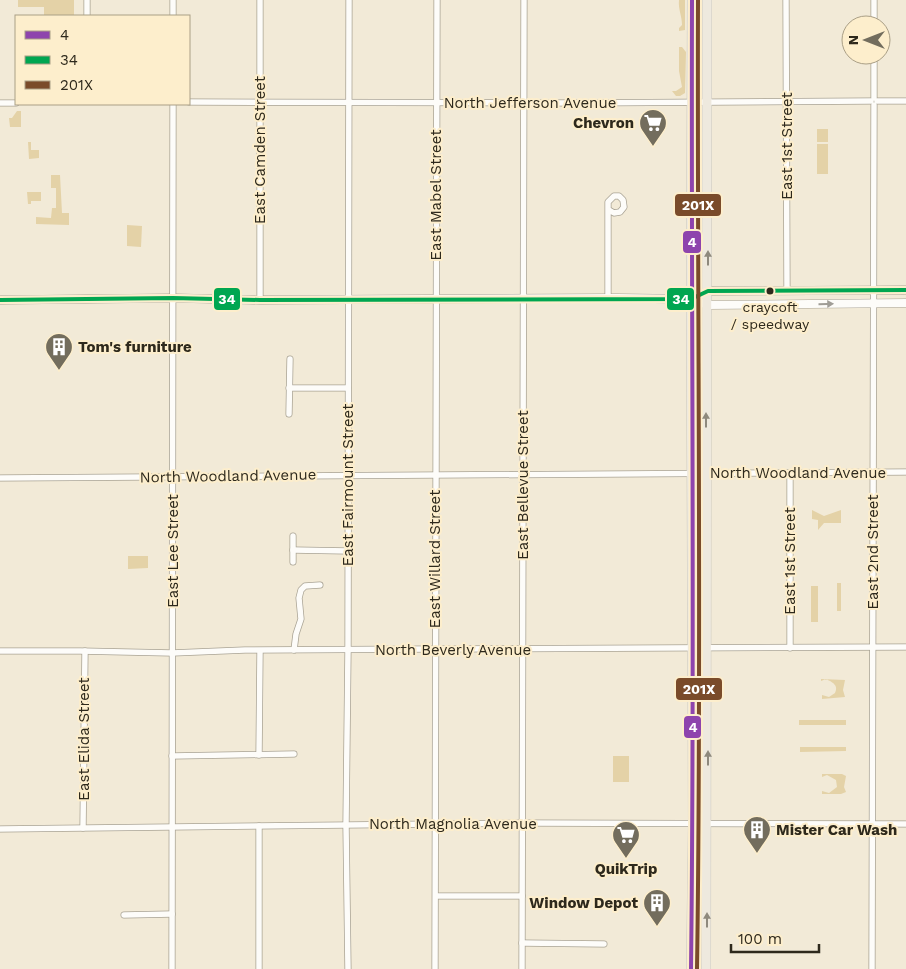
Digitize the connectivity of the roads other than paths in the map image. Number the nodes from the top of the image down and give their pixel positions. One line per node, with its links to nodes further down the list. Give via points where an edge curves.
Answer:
1 (87, 0): 11 (street)
2 (173, 0): 12 (street)
3 (260, 0): 17 (street, East Camden Street)
4 (348, 0): 18 (street, East Fairmount Street)
5 (437, 0): 26 (street, East Mabel Street)
6 (524, 0): 19 (street, East Bellevue Street)
7 (692, 0): 20 (main road)
8 (707, 0): 21 (main road)
9 (786, 0): 22 (street, East 1st Street)
10 (874, 0): 13 (street)
11 (87, 15)
12 (173, 15)
13 (874, 15)
14 (874, 65): 23 (street, East 2nd Street)
15 (906, 101): 23 (street, North Jefferson Avenue)
16 (190, 102): 17 (street, North Jefferson Avenue)
17 (260, 102): 18 (street, North Jefferson Avenue); 39 (street, East Camden Street)
18 (348, 102): 26 (street, North Jefferson Avenue); 34 (street, East Fairmount Street)
19 (524, 102): 20 (street, North Jefferson Avenue); 26 (street, North Jefferson Avenue); 35 (street, East Bellevue Street)
20 (692, 102): 21 (street, North Jefferson Avenue); 37 (main road)
21 (708, 102): 22 (street, North Jefferson Avenue); 32 (main road, one-way to 21)
22 (787, 102): 23 (street, North Jefferson Avenue); 31 (street, East 1st Street)
23 (874, 102): 29 (street, East 2nd Street)
24 (0, 103): 25 (street)
25 (15, 103)
26 (437, 103): 40 (street, East Mabel Street)
27 (173, 105): 33 (street, East Lee Street)
28 (609, 210): 36 (street)
29 (874, 290): 30 (main road); 31 (main road); 41 (street, East 2nd Street)
30 (906, 290)
31 (787, 291): 32 (main road)
32 (708, 292): 37 (main road); 43 (main road)
33 (174, 298): 38 (main road); 39 (main road); 57 (street, East Lee Street)
34 (348, 299): 39 (main road); 40 (main road); 46 (street, East Fairmount Street)
35 (524, 299): 36 (main road); 40 (main road); 54 (street, East Bellevue Street)
36 (608, 299): 37 (main road)
37 (691, 299): 43 (main road); 51 (main road)
38 (0, 300)
39 (260, 300)
40 (436, 300): 55 (street, East Willard Street)
41 (874, 303): 42 (main road); 43 (main road, one-way to 41); 50 (street, East 2nd Street)
42 (906, 303)
43 (708, 306): 52 (main road, one-way to 43)
44 (290, 359): 45 (street)
45 (289, 388): 46 (street); 47 (street)
46 (348, 388): 53 (street, East Fairmount Street)
47 (289, 414)
48 (906, 472): 50 (street, North Woodland Avenue)
49 (790, 473): 50 (street, North Woodland Avenue); 52 (street, North Woodland Avenue); 66 (street, East 1st Street)
50 (872, 473): 67 (street, East 2nd Street)
51 (692, 474): 52 (street, North Woodland Avenue); 54 (street, North Woodland Avenue); 64 (main road)
52 (706, 474): 65 (main road)
53 (347, 475): 55 (street, North Woodland Avenue); 57 (street, North Woodland Avenue); 60 (street, East Fairmount Street)
54 (523, 475): 55 (street, North Woodland Avenue); 69 (street, East Bellevue Street)
55 (435, 476): 68 (street, East Willard Street)
56 (0, 478): 57 (street, North Woodland Avenue)
57 (173, 478): 75 (street, East Lee Street)
58 (293, 536): 59 (street)
59 (293, 550): 60 (street); 61 (street)
60 (348, 551): 71 (street, East Fairmount Street)
61 (293, 562)
62 (320, 585): 70 (street, via 305,586 301,590 301,619)
63 (906, 647): 67 (street, North Beverly Avenue)
64 (693, 648): 65 (street, North Beverly Avenue); 69 (street, North Beverly Avenue); 80 (main road)
65 (707, 648): 66 (street, North Beverly Avenue); 81 (main road, one-way to 65)
66 (790, 648): 67 (street, North Beverly Avenue)
67 (873, 648): 82 (street, East 2nd Street)
68 (435, 649): 69 (street, North Beverly Avenue); 71 (street, North Beverly Avenue); 85 (street, East Willard Street)
69 (523, 649): 79 (street, East Bellevue Street)
70 (294, 650): 71 (street, North Beverly Avenue); 74 (street, North Beverly Avenue)
71 (348, 650): 84 (street, East Fairmount Street)
72 (0, 651): 73 (street, North Beverly Avenue)
73 (85, 651): 75 (street, North Beverly Avenue); 88 (street, East Elida Street)
74 (260, 651): 75 (street, North Beverly Avenue); 77 (street)
75 (172, 653): 78 (street, East Lee Street)
76 (294, 754): 77 (street)
77 (259, 755): 78 (street)
78 (172, 756): 86 (street, East Lee Street)
79 (522, 823): 80 (street, North Magnolia Avenue); 85 (street, North Magnolia Avenue); 91 (street, East Bellevue Street)
80 (694, 824): 81 (street, North Magnolia Avenue); 101 (main road)
81 (708, 824): 82 (street, North Magnolia Avenue); 102 (main road, one-way to 81)
82 (872, 824): 83 (street, North Magnolia Avenue); 103 (street, East 2nd Street)
83 (906, 824)
84 (346, 825): 85 (street, North Magnolia Avenue); 87 (street, North Magnolia Avenue); 98 (street, East Fairmount Street)
85 (435, 825): 90 (street, East Willard Street)
86 (171, 826): 87 (street, North Magnolia Avenue); 88 (street, North Magnolia Avenue); 92 (street, East Lee Street)
87 (259, 826): 97 (street)
88 (84, 828): 89 (street, North Magnolia Avenue)
89 (0, 829)
90 (436, 896): 91 (street); 99 (street, East Willard Street)
91 (522, 896): 94 (street, East Bellevue Street)
92 (172, 914): 93 (street); 96 (street, East Lee Street)
93 (124, 915)
94 (522, 943): 95 (street); 100 (street, East Bellevue Street)
95 (604, 944)
96 (172, 969)
97 (259, 969)
98 (348, 969)
99 (435, 969)
100 (522, 969)
101 (691, 969)
102 (706, 969)
103 (872, 969)

